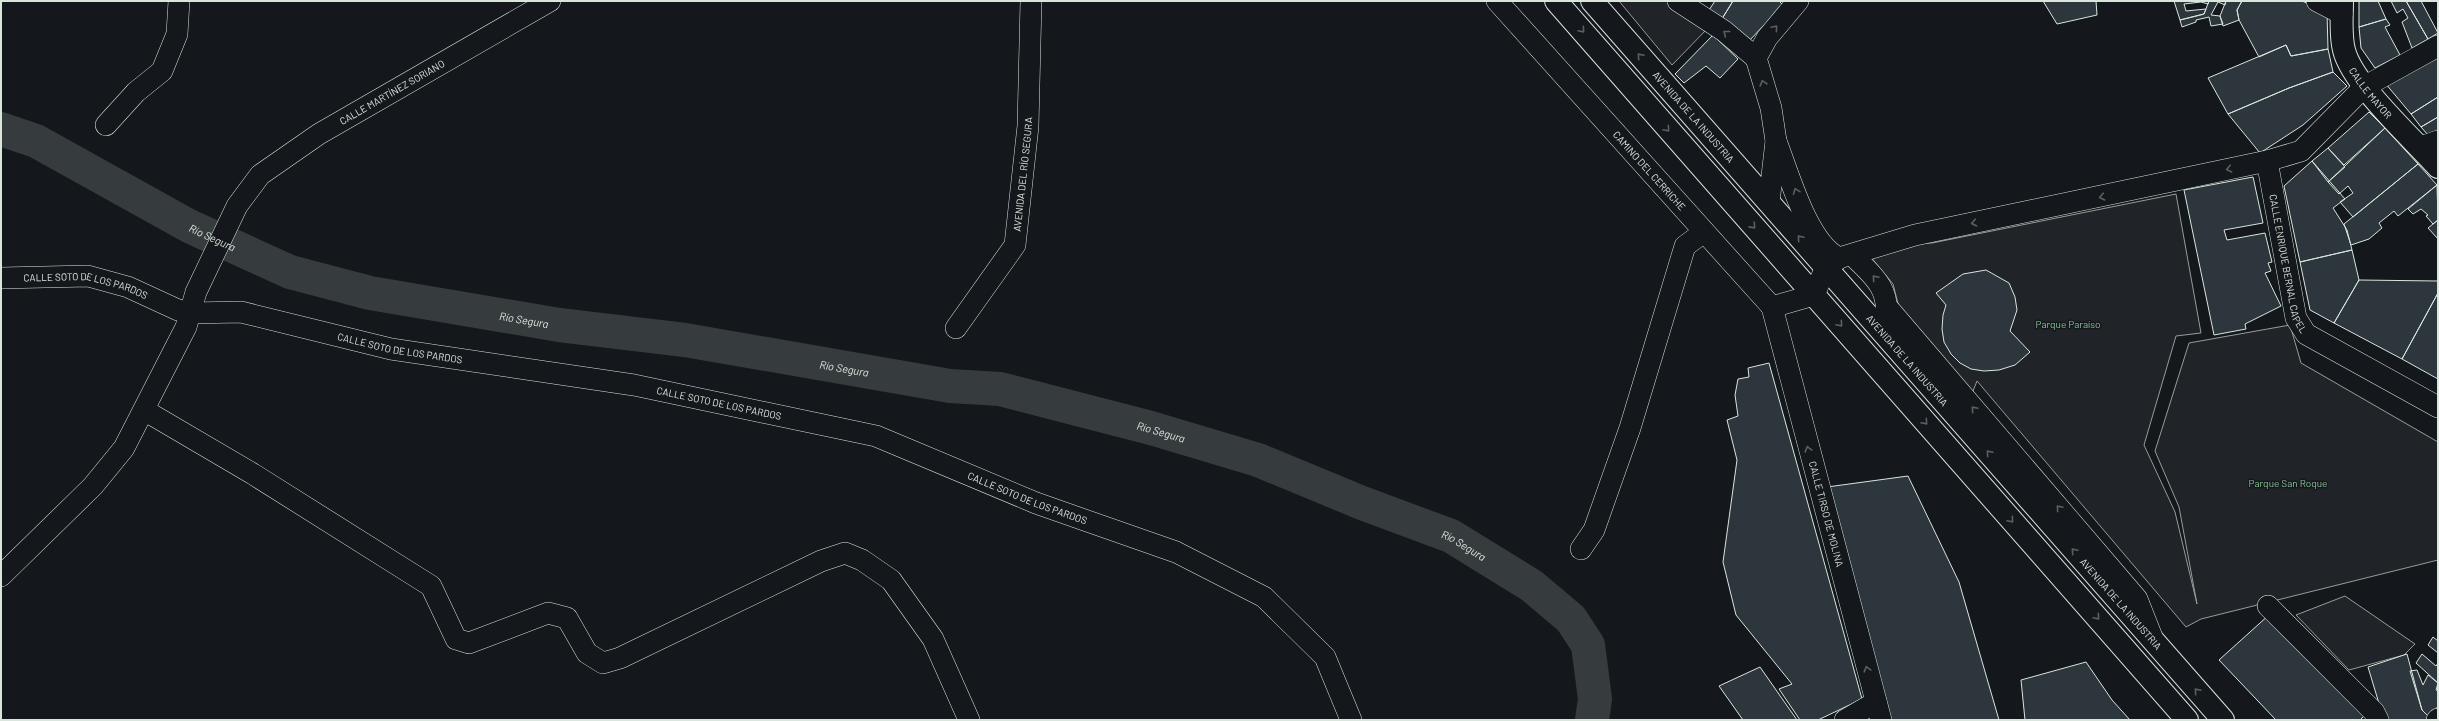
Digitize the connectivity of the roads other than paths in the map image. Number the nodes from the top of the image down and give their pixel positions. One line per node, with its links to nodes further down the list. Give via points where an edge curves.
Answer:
1 (179, 1): 15 (street, via 177,34 162,71 136,92)
2 (550, 1): 27 (street, CALLE MARTÍNEZ SORIANO, via 319,134 260,175 240,201 196,292)
3 (1031, 1): 28 (street, AVENIDA DEL RÍO SEGURA, via 1028,126 1015,244)
4 (1497, 1): 21 (street, CAMINO DEL CERRICHE)
5 (1556, 1): 24 (main road, one-way to 24)
6 (1592, 1): 20 (main road, AVENIDA DE LA INDUSTRIA, one-way to 6)
7 (1678, 1): 10 (street)
8 (1798, 1): 13 (street, one-way to 8, via 1767,38)
9 (2317, 1): 11 (street)
10 (1704, 8): 13 (street, one-way to 10)
11 (2342, 8): 14 (main road, CALLE MAYOR, via 2344,50 2349,64)
12 (2438, 46): 14 (street)
13 (1756, 58): 16 (street, one-way to 13, via 1771,108)
14 (2364, 87): 17 (main road, CALLE MAYOR); 18 (street, via 2301,151)
15 (106, 125)
16 (1776, 141): 20 (street); 22 (street, one-way to 16, via 1824,247 1805,215)
17 (2429, 144): 19 (main road, CALLE MAYOR)
18 (2267, 161): 22 (street, one-way to 22, via 1915,235); 30 (street, CALLE ENRIQUE BERNAL CAPEL, via 2296,318 2306,334)
19 (2438, 168)
20 (1769, 202): 22 (main road, AVENIDA DE LA INDUSTRIA, one-way to 20)
21 (1704, 232): 25 (street, CAMINO DEL CERRICHE); 32 (street, via 1685,246 1630,428 1594,530)
22 (1839, 260): 24 (street); 26 (street, one-way to 22, via 1886,296 1879,282); 29 (main road, AVENIDA DE LA INDUSTRIA)
23 (1, 278): 27 (street, CALLE SOTO DE LOS PARDOS, via 88,276 128,287 178,310)
24 (1814, 295): 25 (street); 37 (main road, one-way to 37)
25 (1772, 307): 36 (street, CALLE TIRSO DE MOLINA, one-way to 25)
26 (1888, 308): 29 (street); 35 (street, one-way to 26, via 2137,599)
27 (192, 313): 31 (street, CALLE MARTÍNEZ SORIANO); 39 (street, CALLE SOTO DE LOS PARDOS, via 241,312 391,349 634,385 876,436 1036,503 1176,552 1264,597 1325,657)
28 (956, 328)
29 (1882, 332): 35 (main road, AVENIDA DE LA INDUSTRIA, one-way to 29)
30 (2438, 407)
31 (144, 410): 33 (street, CALLE MARTÍNEZ SORIANO, via 124,448 93,486); 38 (street, via 253,474 431,586 456,639 469,643 548,612 567,618 587,653 603,663 620,658 821,561 845,553 862,560 891,580 933,639)
32 (1581, 549)
33 (1, 576)
34 (2268, 606): 42 (street, via 2374,712)
35 (2154, 641): 41 (main road, AVENIDA DE LA INDUSTRIA, one-way to 35)
36 (1878, 711): 40 (street)
37 (2185, 719)
38 (969, 720)
39 (1351, 720)
40 (1845, 720)
41 (2223, 720)
42 (2378, 720)

